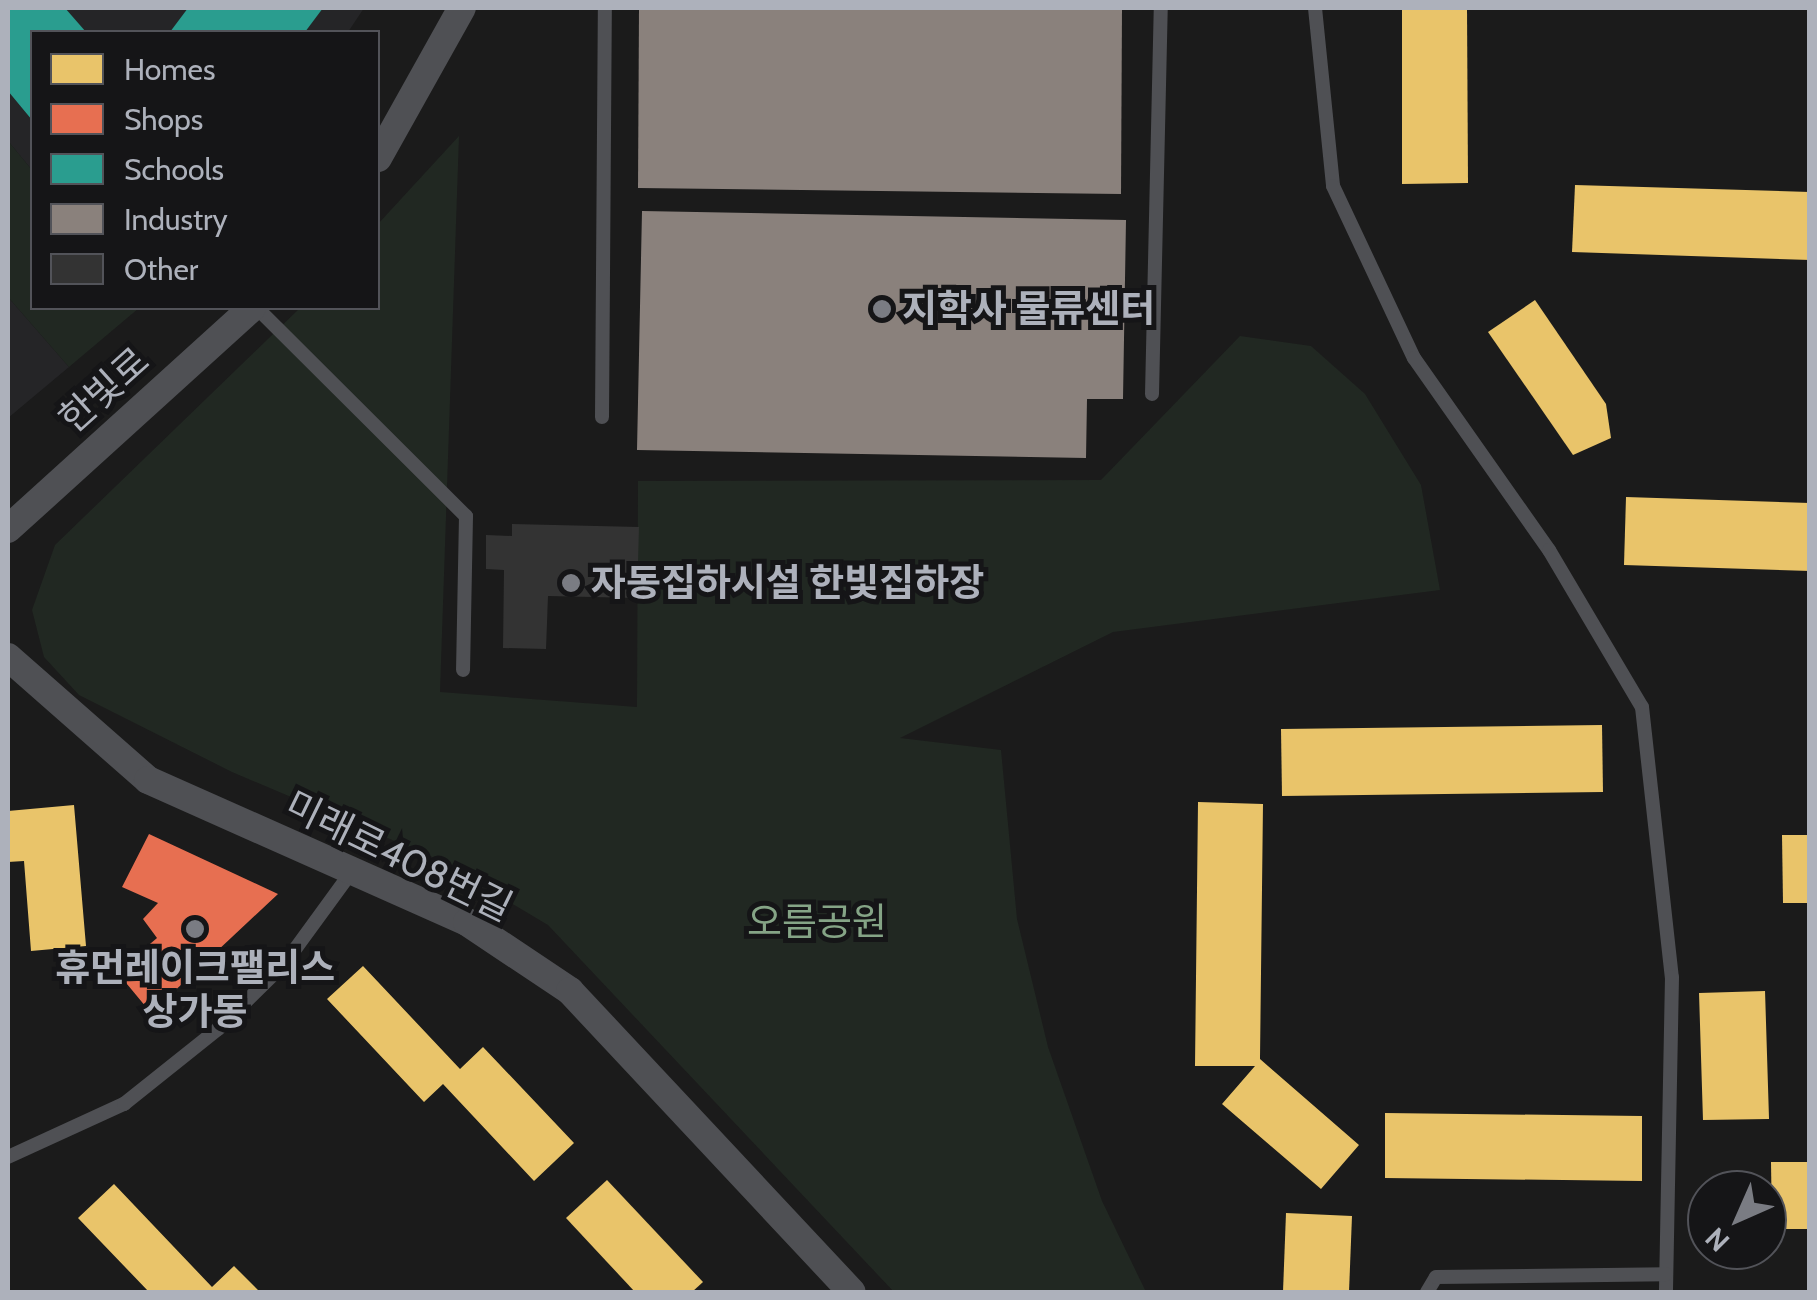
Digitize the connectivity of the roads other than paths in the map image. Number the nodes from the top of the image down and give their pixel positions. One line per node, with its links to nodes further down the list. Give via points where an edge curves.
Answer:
1 (462, 8): 5 (street)
2 (605, 8): 9 (lane)
3 (1161, 8): 8 (lane)
4 (1315, 8): 15 (lane, via 1332,186 1414,358 1549,550 1642,707 1672,977)
5 (380, 154)
6 (252, 310): 10 (street, 한빛로)
7 (256, 310): 12 (lane, via 466,516)
8 (1152, 394)
9 (602, 417)
10 (8, 529)
11 (8, 658): 13 (street, 미래로408번길, via 148,780)
12 (464, 670)
13 (352, 871): 14 (lane, via 285,962 218,1029 124,1104); 16 (street, 미래로408번길, via 467,922 570,992)
14 (8, 1157)
15 (1666, 1274): 17 (lane, via 1436,1277); 18 (lane)
16 (852, 1292)
17 (1426, 1292)
18 (1666, 1292)

